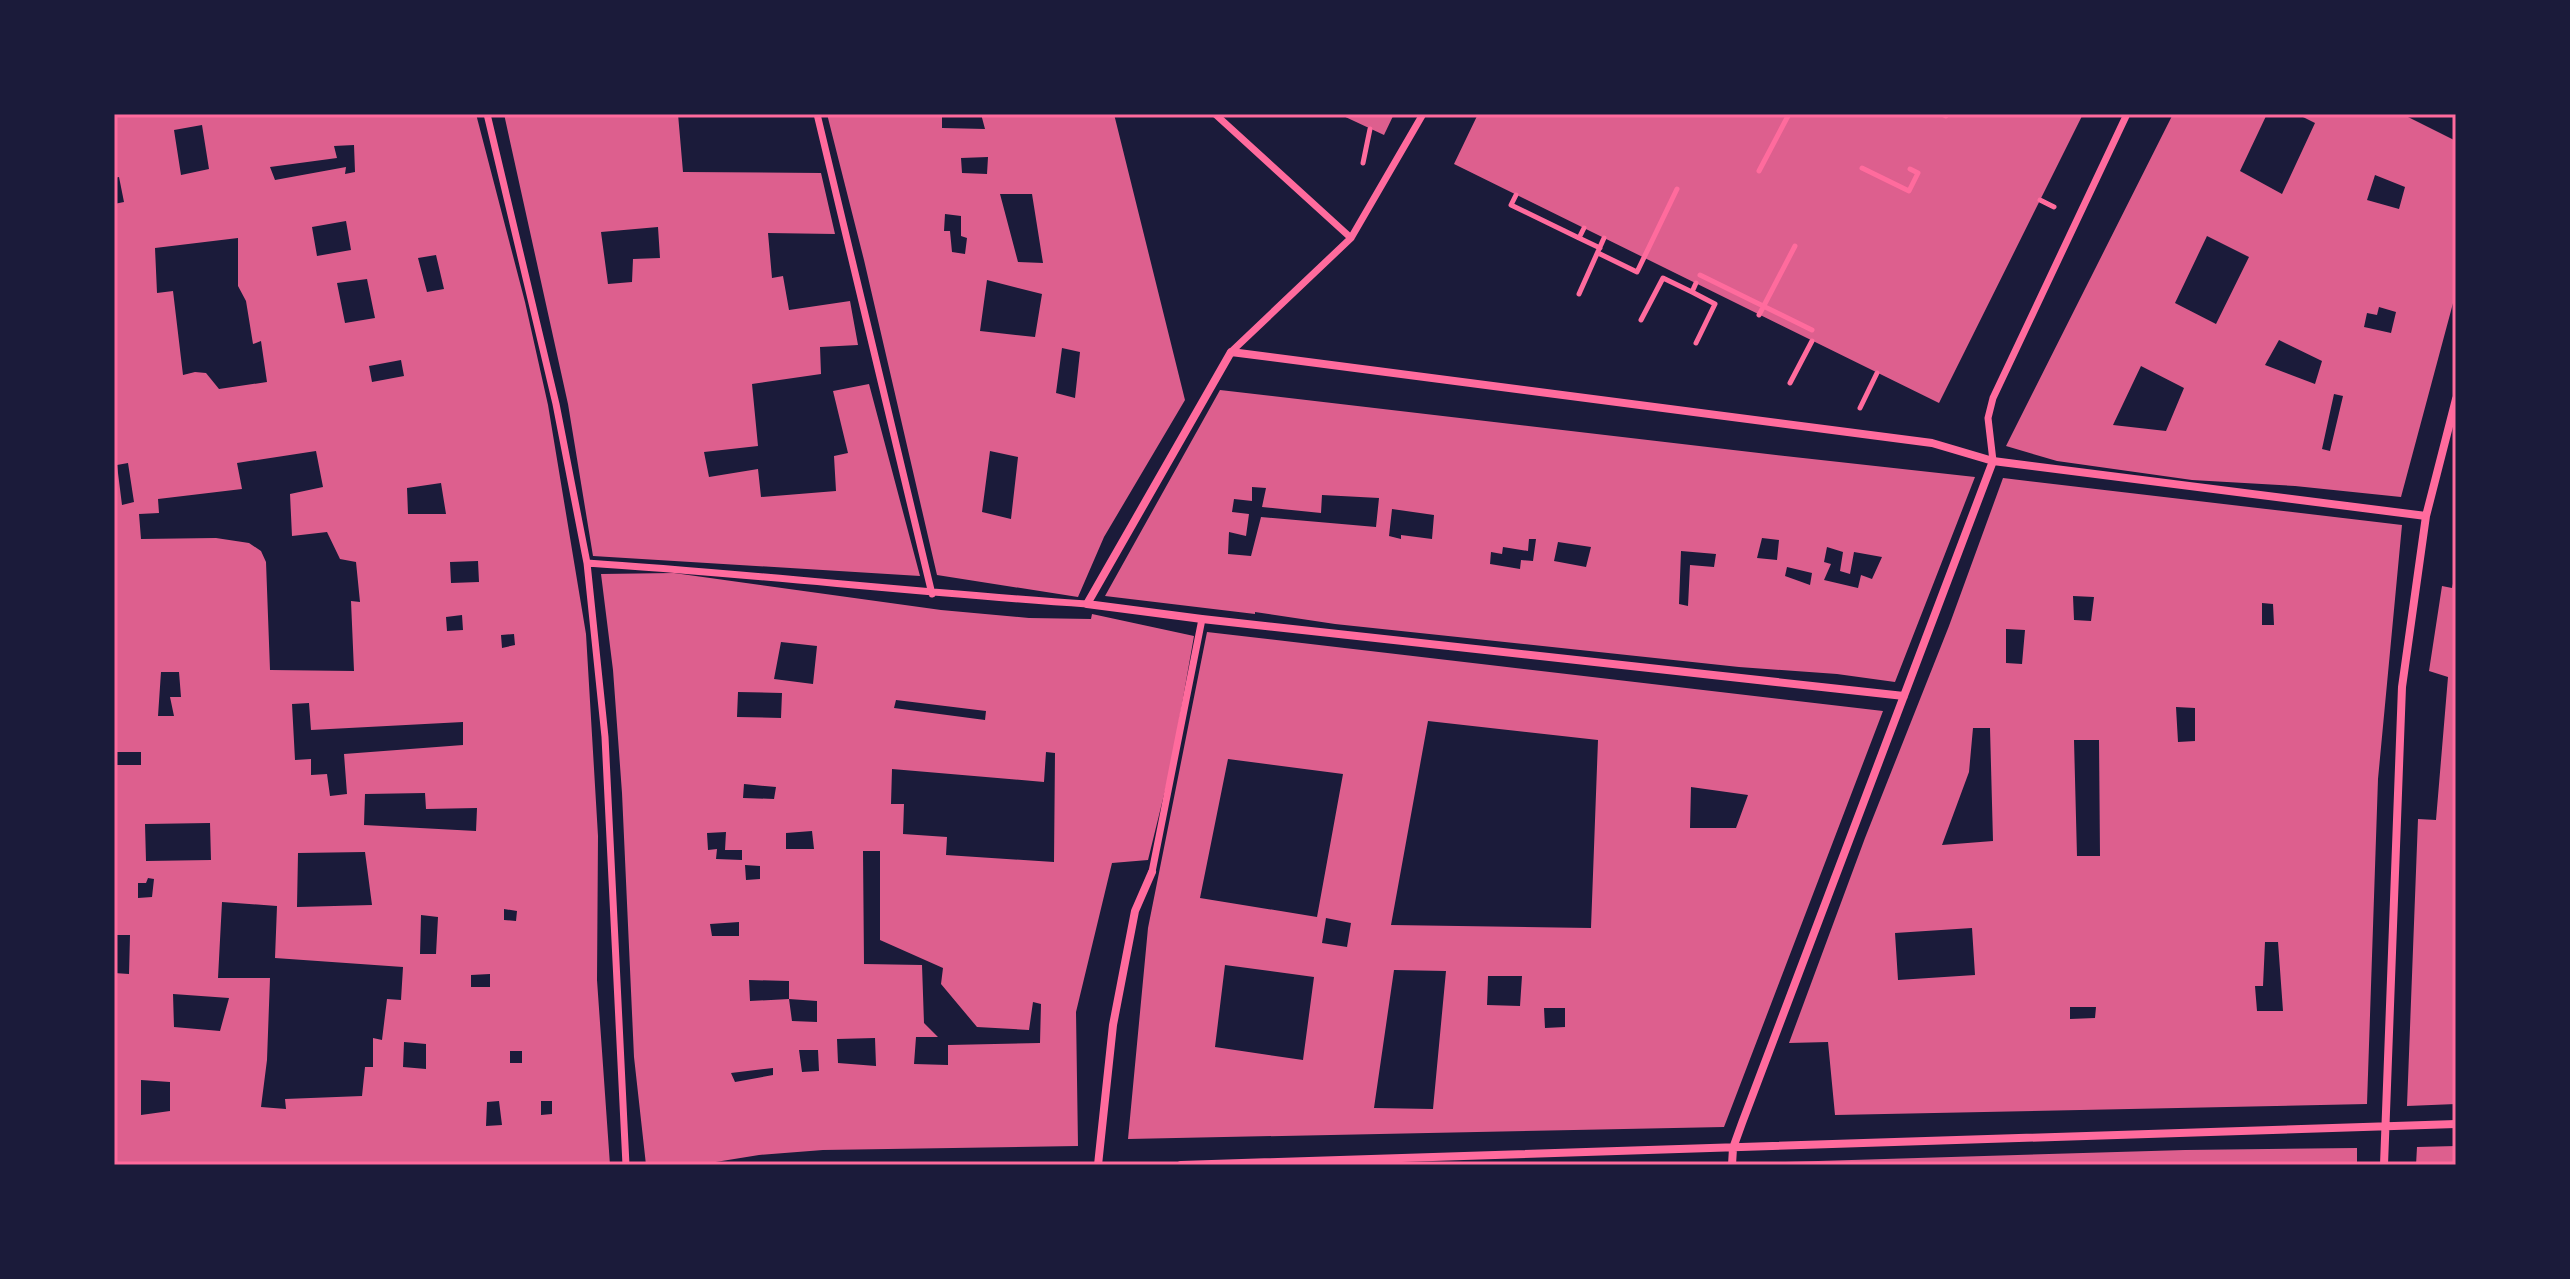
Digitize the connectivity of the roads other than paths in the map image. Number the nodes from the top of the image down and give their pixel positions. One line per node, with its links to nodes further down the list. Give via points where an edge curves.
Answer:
1 (487, 114): 11 (street, via 556,404)
2 (817, 114): 12 (street)
3 (1215, 114): 6 (street)
4 (1423, 114): 6 (street)
5 (2127, 114): 9 (street, via 1993,398 1988,418)
6 (1351, 238): 7 (street)
7 (1231, 352): 9 (street, via 1932,443); 13 (street)
8 (2456, 399): 10 (street)
9 (1993, 461): 10 (street); 15 (street)
10 (2426, 516): 18 (street, via 2402,687)
11 (587, 563): 12 (street, via 743,573); 20 (street, via 605,737)
12 (932, 594): 13 (street)
13 (1087, 604): 14 (street)
14 (1202, 619): 15 (street); 16 (street)
15 (1904, 696): 19 (street)
16 (1152, 872): 21 (street, via 1135,911 1116,1011)
17 (2456, 1124): 18 (street)
18 (2385, 1126): 19 (street); 24 (street)
19 (1733, 1148): 22 (street); 23 (street)
20 (626, 1165)
21 (1098, 1165)
22 (1181, 1165)
23 (1732, 1165)
24 (2384, 1165)

